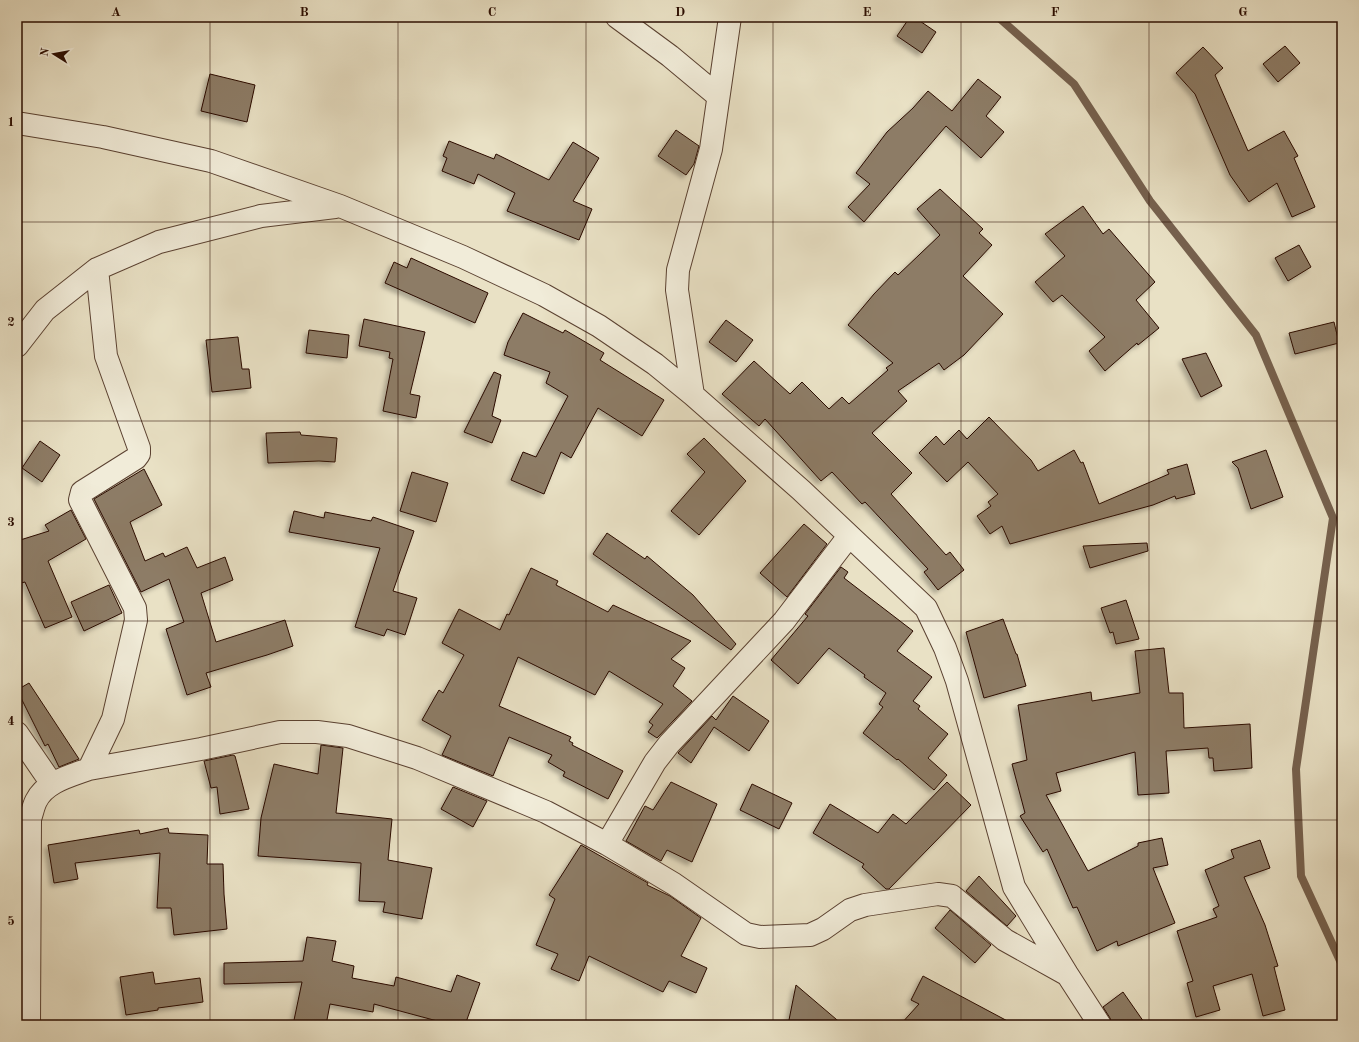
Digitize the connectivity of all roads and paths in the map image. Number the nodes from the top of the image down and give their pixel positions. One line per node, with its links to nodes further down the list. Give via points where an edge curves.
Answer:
1 (617, 17): 3 (street)
2 (730, 17): 3 (street)
3 (718, 96): 8 (street, via 711,149 678,270 677,290)
4 (17, 124): 5 (street, via 103,137 211,161)
5 (340, 206): 6 (street, via 262,216 159,242); 8 (street, via 463,257 544,295 599,326 655,364)
6 (97, 269): 7 (street, via 45,310); 11 (street, via 106,356 139,454 82,492 80,500 134,608 136,620 113,719)
7 (17, 346)
8 (693, 395): 9 (street)
9 (849, 536): 14 (street, via 784,621 669,744 655,762); 15 (street, via 926,608 945,648 957,682 1014,887)
10 (17, 733): 12 (street)
11 (89, 769): 12 (street); 14 (street, via 280,732 317,732 348,736 417,758 546,812)
12 (52, 784): 13 (street, via 42,792)
13 (24, 818): 16 (street)
14 (607, 844): 15 (street, via 674,884 746,934 760,937 810,935 850,910 865,905 938,894 952,896 1005,940)
15 (1067, 974): 17 (street)
16 (29, 1025)
17 (1100, 1025)

